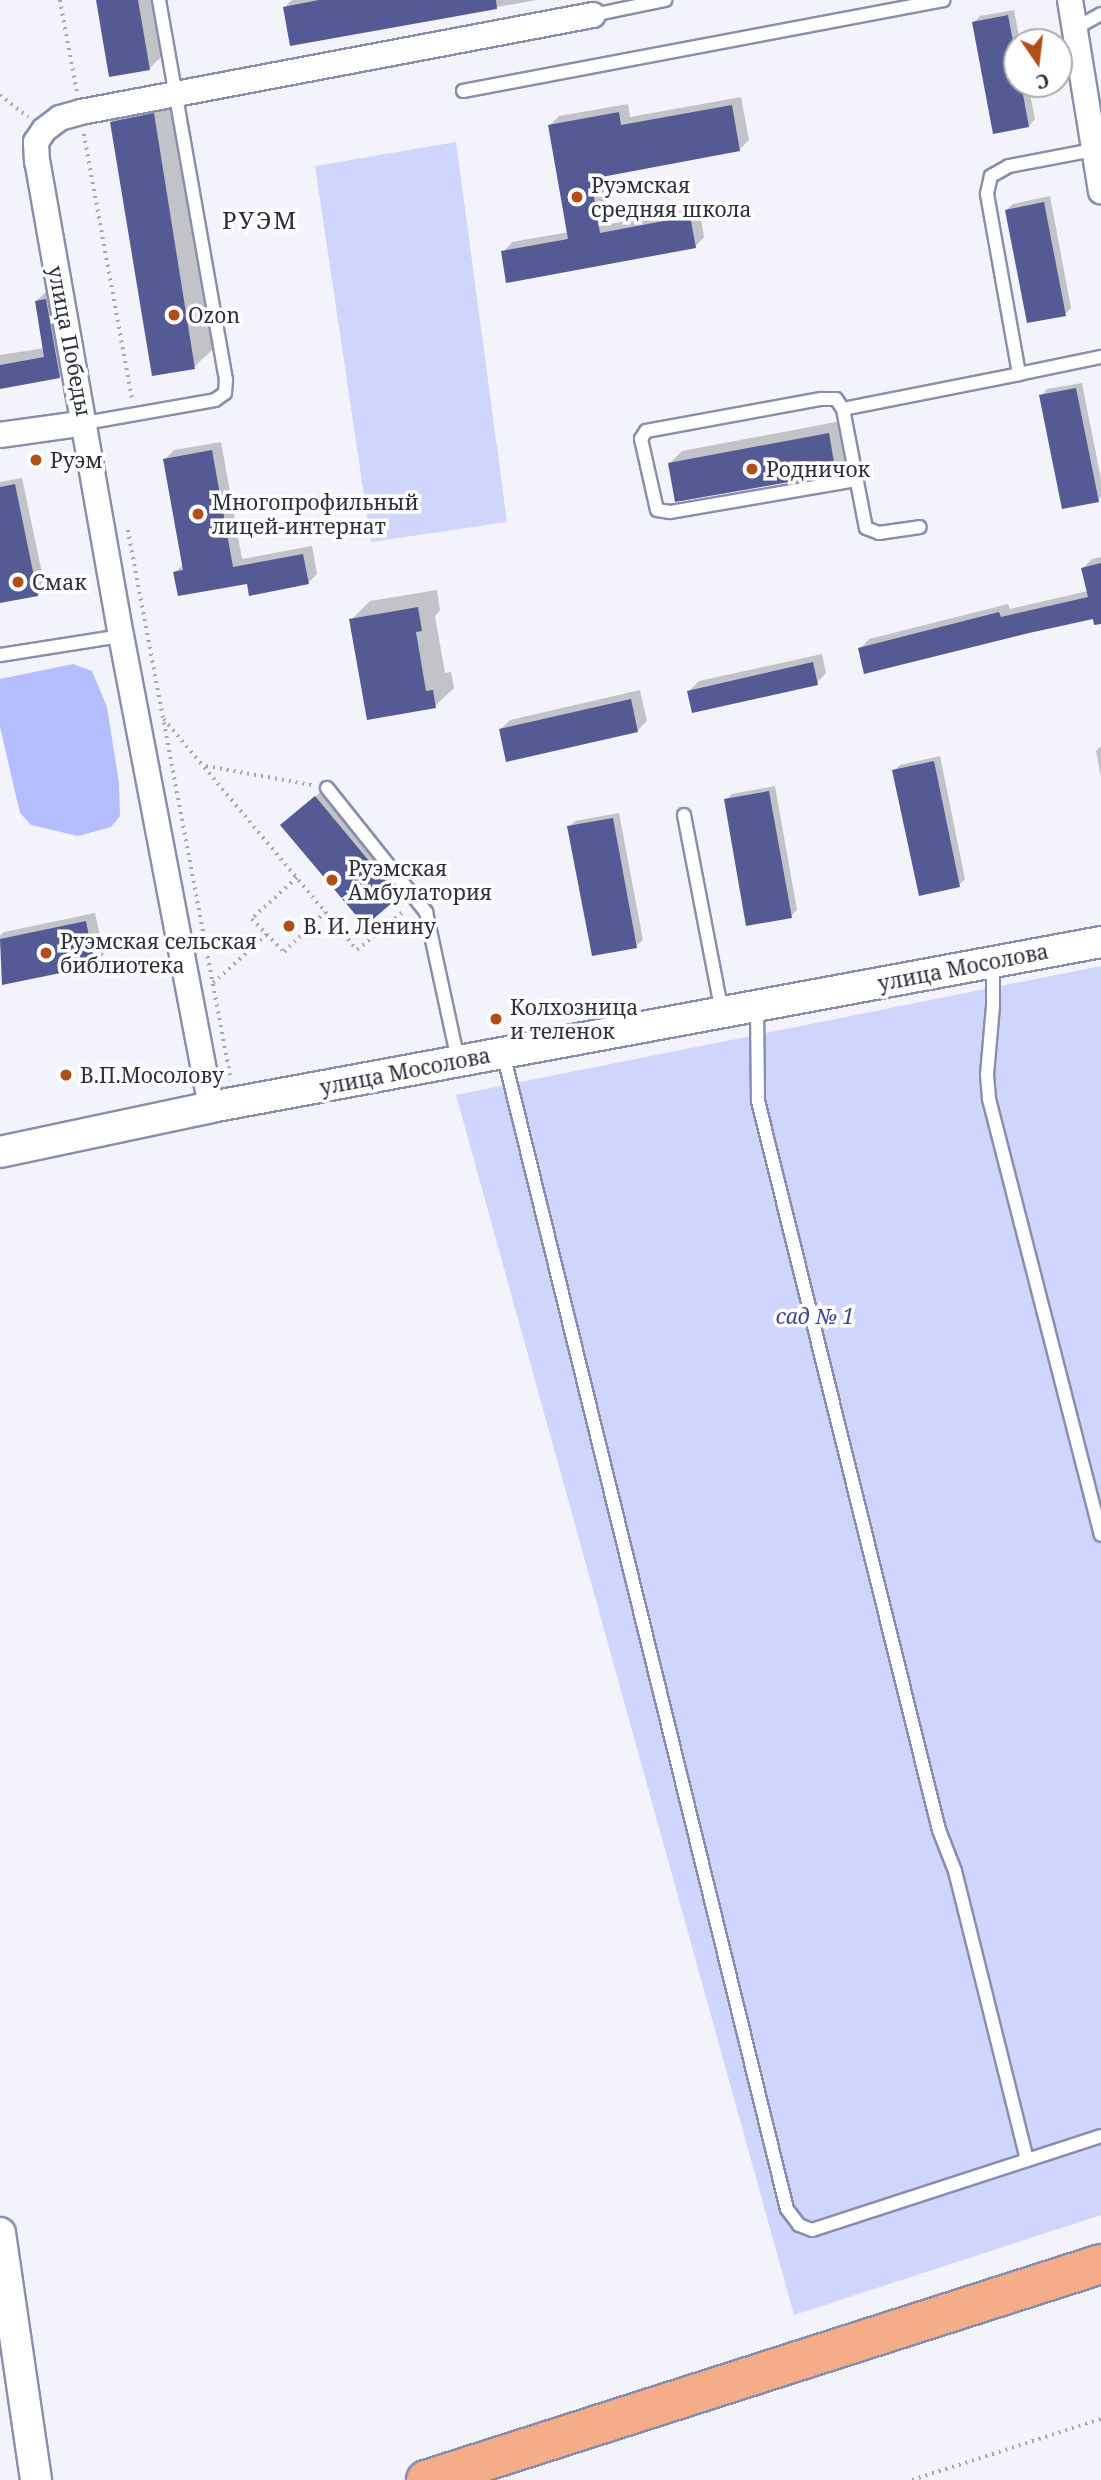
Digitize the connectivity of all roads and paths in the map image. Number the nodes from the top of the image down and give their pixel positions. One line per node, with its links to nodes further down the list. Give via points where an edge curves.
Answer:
1 (60, 0): 12 (path)
2 (159, 0): 10 (lane)
3 (665, 0): 7 (lane)
4 (943, 0): 9 (lane)
5 (1070, 0): 8 (street)
6 (1101, 14): 8 (lane)
7 (593, 15): 10 (street)
8 (1074, 29): 14 (street)
9 (463, 91)
10 (175, 94): 12 (street); 19 (lane, via 225,393 215,400)
11 (0, 95): 13 (path)
12 (80, 112): 13 (street, via 60,118); 19 (path)
13 (44, 130): 20 (street, улица Победы, via 36,142 37,162)
14 (1093, 150): 15 (street); 17 (lane, via 1009,166 991,176 987,194)
15 (1101, 192)
16 (1101, 357): 17 (lane)
17 (1019, 374): 18 (lane)
18 (843, 409): 22 (lane); 22 (lane, via 836,399 821,399 646,431 641,439 657,510 670,512)
19 (135, 414): 20 (lane)
20 (85, 423): 21 (street); 25 (street, улица Победы)
21 (0, 435)
22 (856, 480): 24 (lane, via 866,528 879,533)
23 (127, 527): 27 (path)
24 (920, 527)
25 (121, 636): 26 (lane); 42 (street, улица Победы)
26 (0, 655)
27 (163, 717): 28 (path); 37 (path)
28 (204, 766): 29 (path); 31 (path)
29 (327, 788): 32 (lane)
30 (684, 815): 39 (lane)
31 (297, 878): 33 (path); 34 (path, via 252,919)
32 (417, 900): 33 (path, via 358,950); 41 (lane, via 426,912)
33 (325, 912): 34 (path, via 284,952)
34 (267, 934): 37 (path)
35 (1101, 942): 36 (street, улица Мосолова)
36 (993, 962): 38 (street, улица Мосолова); 44 (lane, via 989,1099)
37 (213, 983): 42 (path)
38 (757, 1006): 39 (street, улица Мосолова); 46 (lane, via 758,1101 939,1830 955,1871)
39 (722, 1012): 40 (street, улица Мосолова)
40 (503, 1053): 41 (street, улица Мосолова); 46 (lane, via 787,2210 799,2225 812,2230)
41 (458, 1061): 42 (street, улица Мосолова)
42 (223, 1105): 43 (street, улица Мосолова)
43 (0, 1152)
44 (1101, 1535)
45 (1101, 2136): 46 (lane)
46 (1027, 2160)
47 (0, 2233): 49 (street)
48 (1101, 2264): 53 (main road)
49 (16, 2346): 50 (street); 52 (street)
50 (0, 2371)
51 (1101, 2419): 54 (path)
52 (36, 2480)
53 (426, 2480)
54 (912, 2480)

